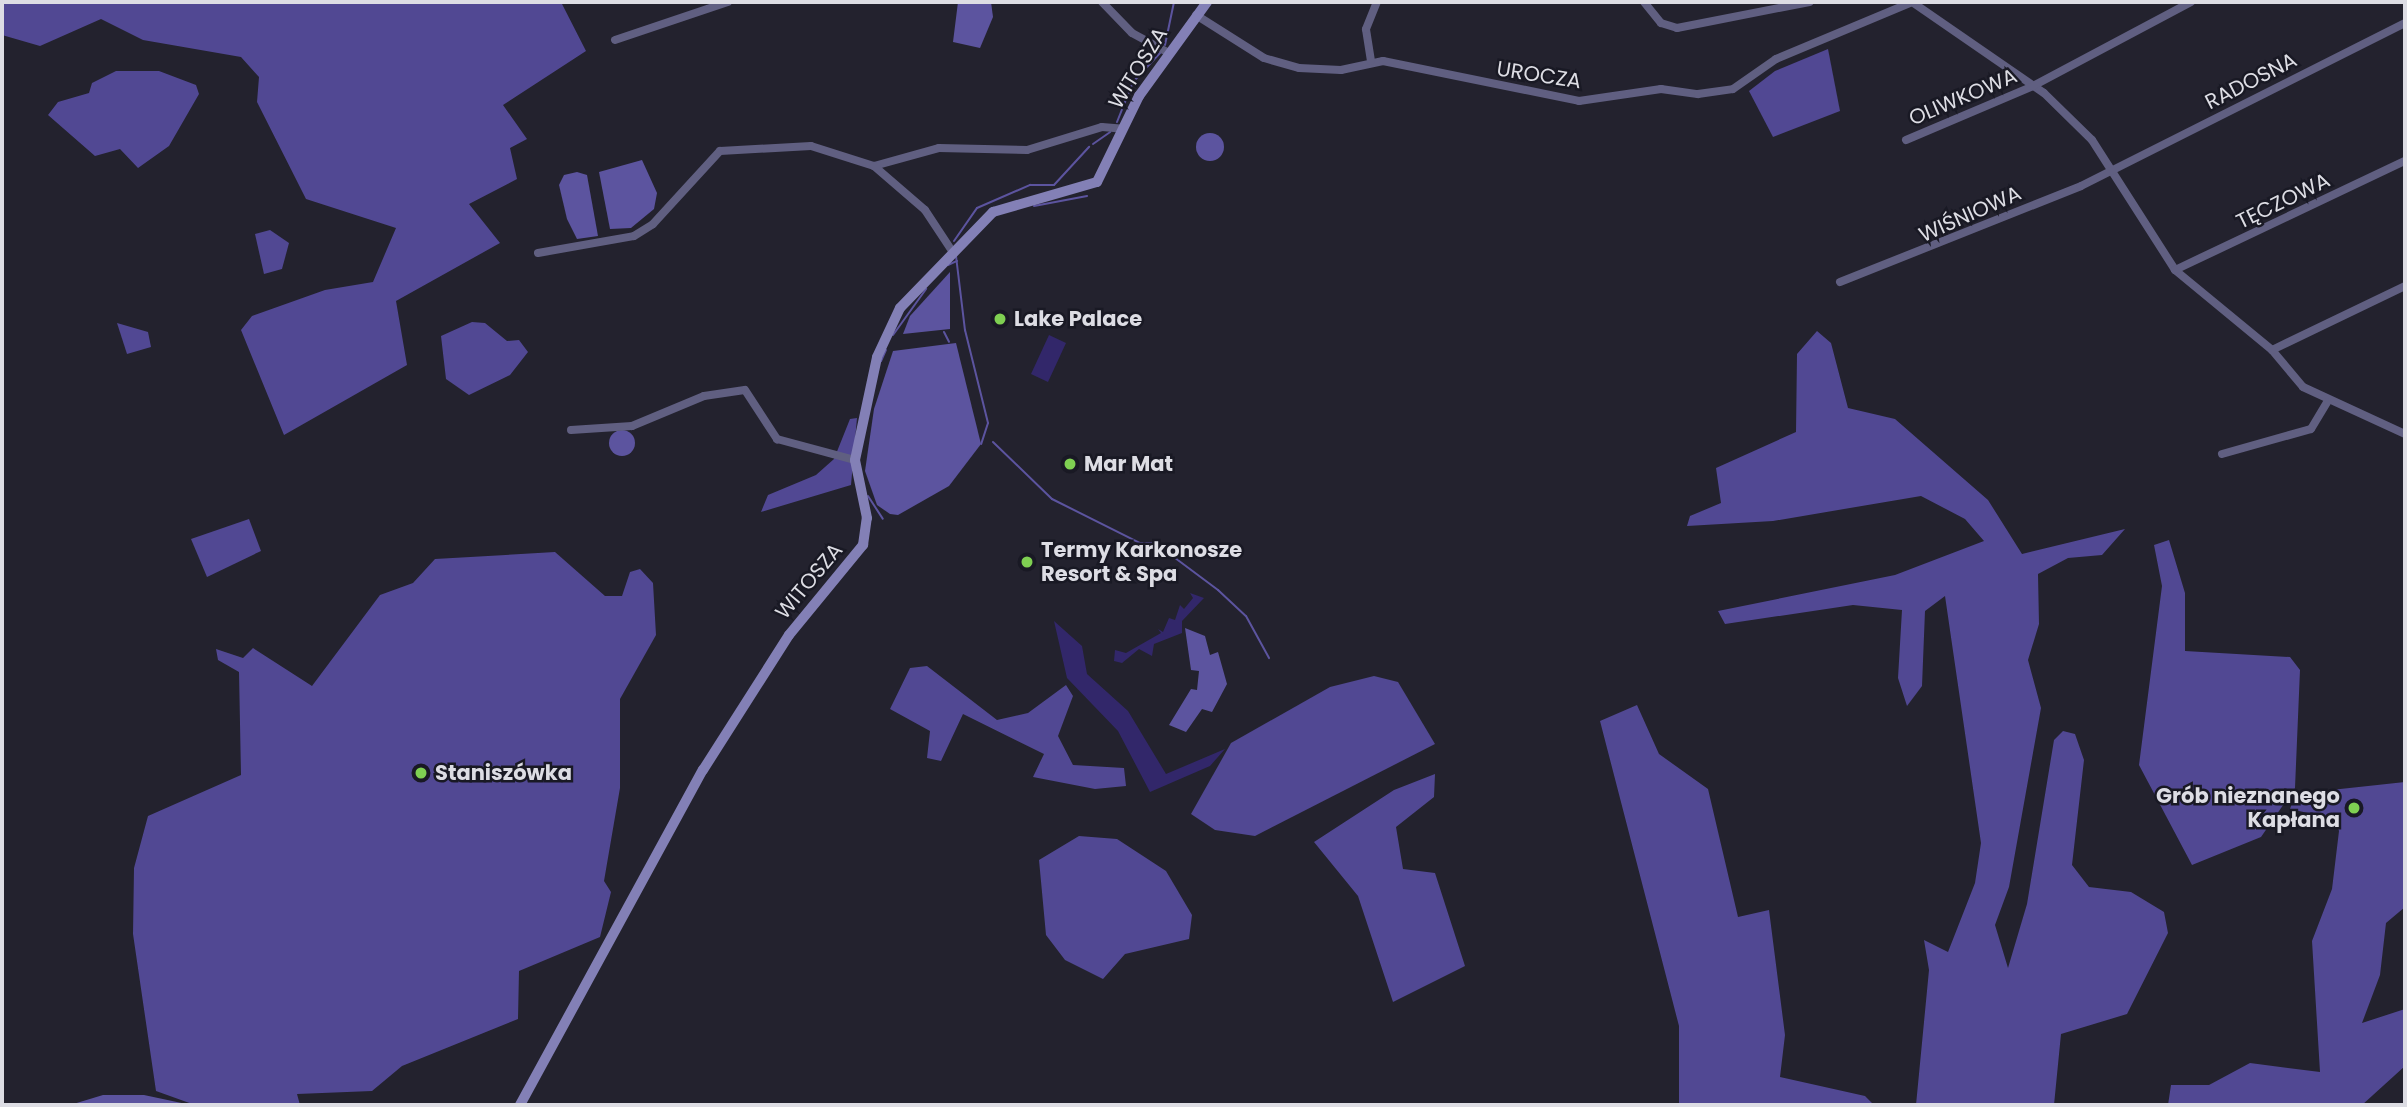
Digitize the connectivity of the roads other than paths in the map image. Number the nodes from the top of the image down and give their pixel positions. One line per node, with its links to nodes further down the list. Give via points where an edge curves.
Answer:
1 (728, 2): 11 (street)
2 (1102, 2): 12 (street, via 1132,33)
3 (1207, 2): 9 (street, WITOSZA)
4 (1377, 2): 13 (street, via 1366,29)
5 (1644, 2): 6 (street, via 1661,23 1676,28)
6 (1809, 2)
7 (1912, 2): 13 (street, UROCZA, via 1776,59 1744,84 1716,93 1661,89 1579,101); 14 (street)
8 (2191, 2): 14 (street, OLIWKOWA)
9 (1196, 15): 12 (street, WITOSZA); 13 (street, UROCZA, via 1257,54 1289,66 1332,70)
10 (2405, 23): 19 (street, RADOSNA)
11 (615, 40)
12 (1169, 53): 15 (street, WITOSZA)
13 (1371, 61)
14 (2033, 86): 16 (street, OLIWKOWA); 19 (street, via 2092,140)
15 (1123, 129): 18 (street, via 1102,127 1027,150 951,146); 20 (street, WITOSZA, via 1097,182 993,212)
16 (1906, 139)
17 (2405, 161): 22 (street, TĘCZOWA)
18 (873, 166): 20 (street, via 925,210); 21 (street, via 818,146 731,148 705,161 660,217 634,236)
19 (2112, 171): 22 (street); 23 (street, WIŚNIOWA)
20 (952, 251): 30 (street, WITOSZA, via 900,308 884,337)
21 (538, 253)
22 (2175, 270): 25 (street)
23 (1840, 282)
24 (2405, 286): 25 (street)
25 (2272, 350): 26 (street, via 2303,387)
26 (2327, 402): 28 (street); 29 (street, via 2311,429)
27 (571, 430): 30 (street, via 632,426 704,396 745,390 777,439 815,444)
28 (2405, 434)
29 (2222, 454)
30 (855, 460): 31 (street, WITOSZA, via 867,518 863,545 789,635 703,770)
31 (520, 1105)

